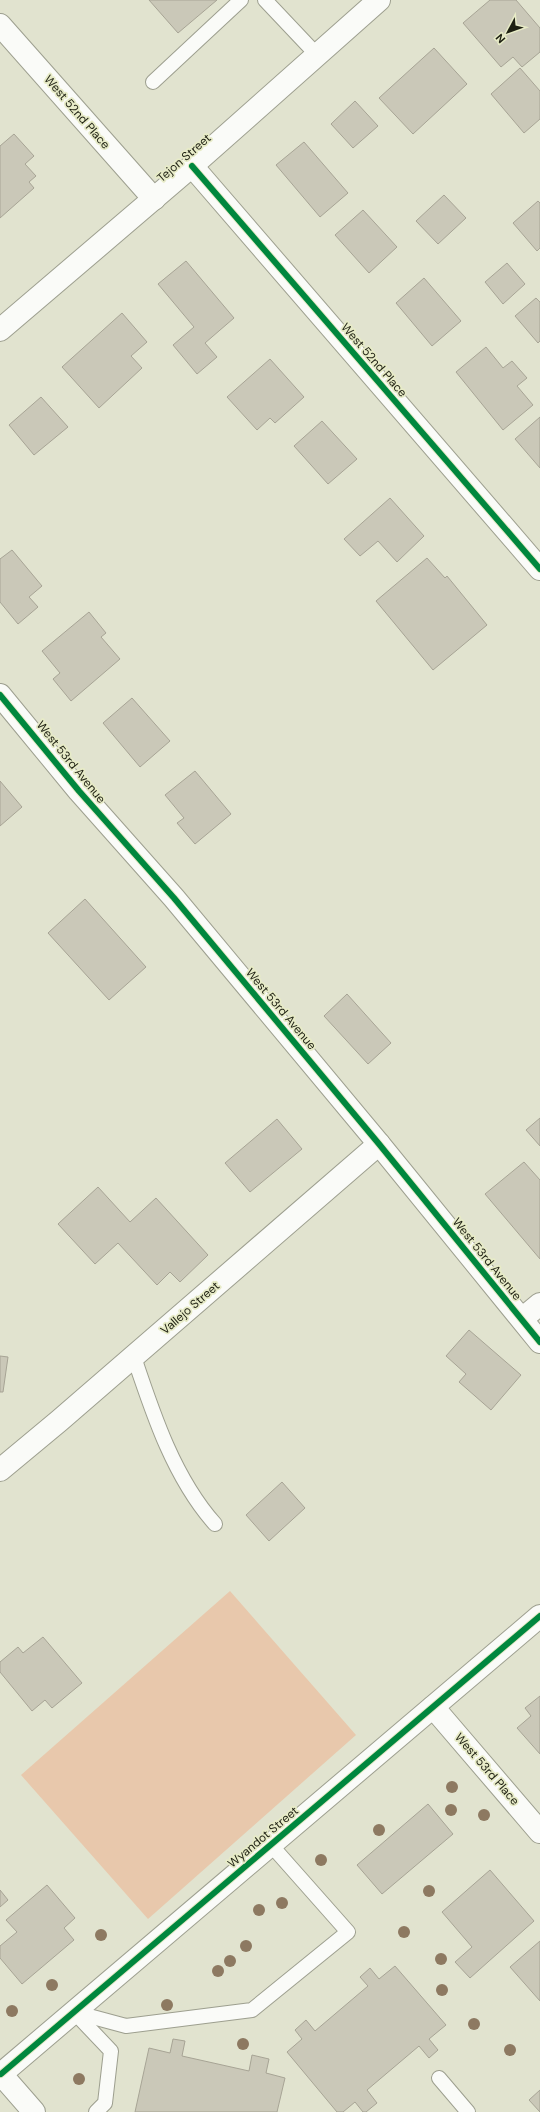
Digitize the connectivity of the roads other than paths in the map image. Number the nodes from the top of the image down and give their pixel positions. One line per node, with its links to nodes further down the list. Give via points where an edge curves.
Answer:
1 (241, 0): 6 (lane)
2 (265, 0): 5 (lane)
3 (379, 0): 5 (street, Tejon Street)
4 (0, 25): 8 (street, West 52nd Place)
5 (317, 55): 7 (street, Tejon Street)
6 (153, 82)
7 (192, 166): 8 (street, Tejon Street); 10 (street, West 52nd Place)
8 (154, 198): 9 (street, Tejon Street)
9 (0, 330)
10 (540, 569)
11 (0, 695): 12 (street, West 53rd Avenue, via 79,791 174,898)
12 (379, 1144): 14 (street, West 53rd Avenue); 16 (street, Vallejo Street)
13 (540, 1304): 14 (street)
14 (522, 1319): 15 (street, West 53rd Avenue)
15 (540, 1342)
16 (134, 1357): 17 (street, Vallejo Street); 18 (lane, via 169,1450 199,1506)
17 (0, 1470)
18 (215, 1524)
19 (540, 1616): 20 (street, Wyandot Street)
20 (433, 1707): 21 (street, West 53rd Place); 22 (street, Wyandot Street)
21 (540, 1832)
22 (271, 1845): 23 (street, Wyandot Street); 23 (lane, via 348,1932 252,2010 126,2026)
23 (74, 2012): 24 (street, Wyandot Street); 27 (lane, via 111,2051 105,2103)
24 (1, 2073): 26 (street)
25 (439, 2078): 28 (lane)
26 (34, 2112)
27 (96, 2112)
28 (468, 2112)

